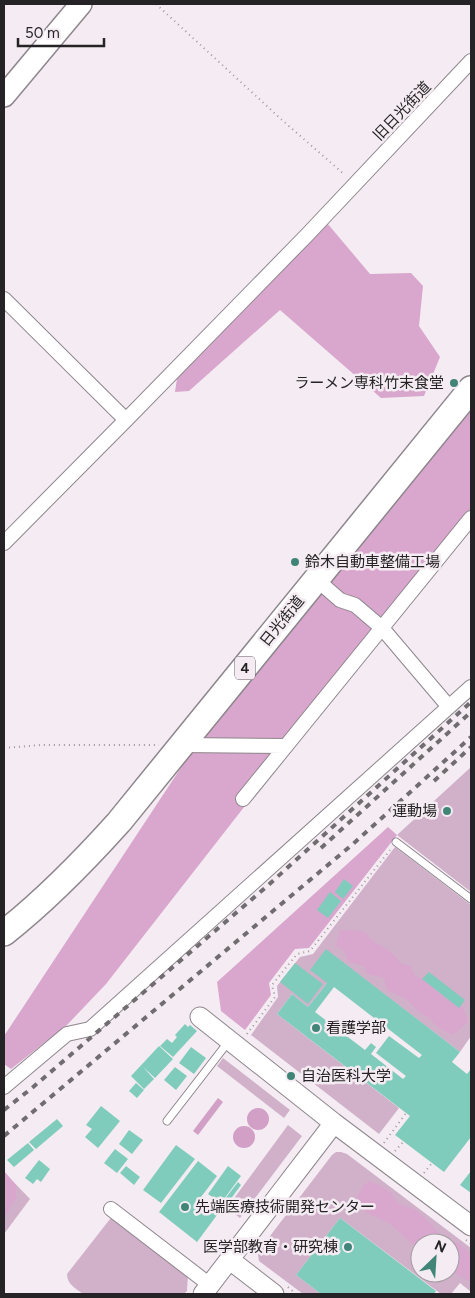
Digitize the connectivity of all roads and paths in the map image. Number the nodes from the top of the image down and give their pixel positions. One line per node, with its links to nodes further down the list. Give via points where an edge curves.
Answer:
1 (82, 4): 4 (main road)
2 (156, 4): 5 (path)
3 (471, 61): 5 (street, 旧日光街道)
4 (4, 96)
5 (355, 184): 8 (street, 旧日光街道)
6 (4, 299): 8 (street)
7 (471, 389): 11 (highway, 日光街道 / 4)
8 (126, 420): 10 (street, 旧日光街道)
9 (471, 518): 12 (street)
10 (4, 543)
11 (316, 579): 12 (street, via 340,600 355,605); 15 (highway, 日光街道 / 4)
12 (382, 628): 14 (street); 16 (street)
13 (471, 687): 14 (street)
14 (449, 706): 24 (street, via 90,1029 67,1034)
15 (182, 745): 16 (street); 17 (path); 21 (highway, 日光街道 / 4, via 87,857 34,909)
16 (286, 746): 18 (street)
17 (4, 748)
18 (243, 799)
19 (396, 842): 20 (lane); 23 (path, via 310,951 297,954 272,985 274,997)
20 (471, 899)
21 (4, 933)
22 (200, 1017): 23 (street)
23 (238, 1038): 26 (lane); 27 (street)
24 (4, 1087)
25 (406, 1114): 29 (path)
26 (166, 1121)
27 (334, 1123): 34 (street); 35 (street)
28 (404, 1141): 30 (path)
29 (384, 1143)
30 (395, 1151)
31 (432, 1163): 32 (path)
32 (424, 1174)
33 (111, 1208): 36 (street)
34 (471, 1226)
35 (230, 1260): 36 (street); 37 (street)
36 (207, 1290)
37 (274, 1294)

